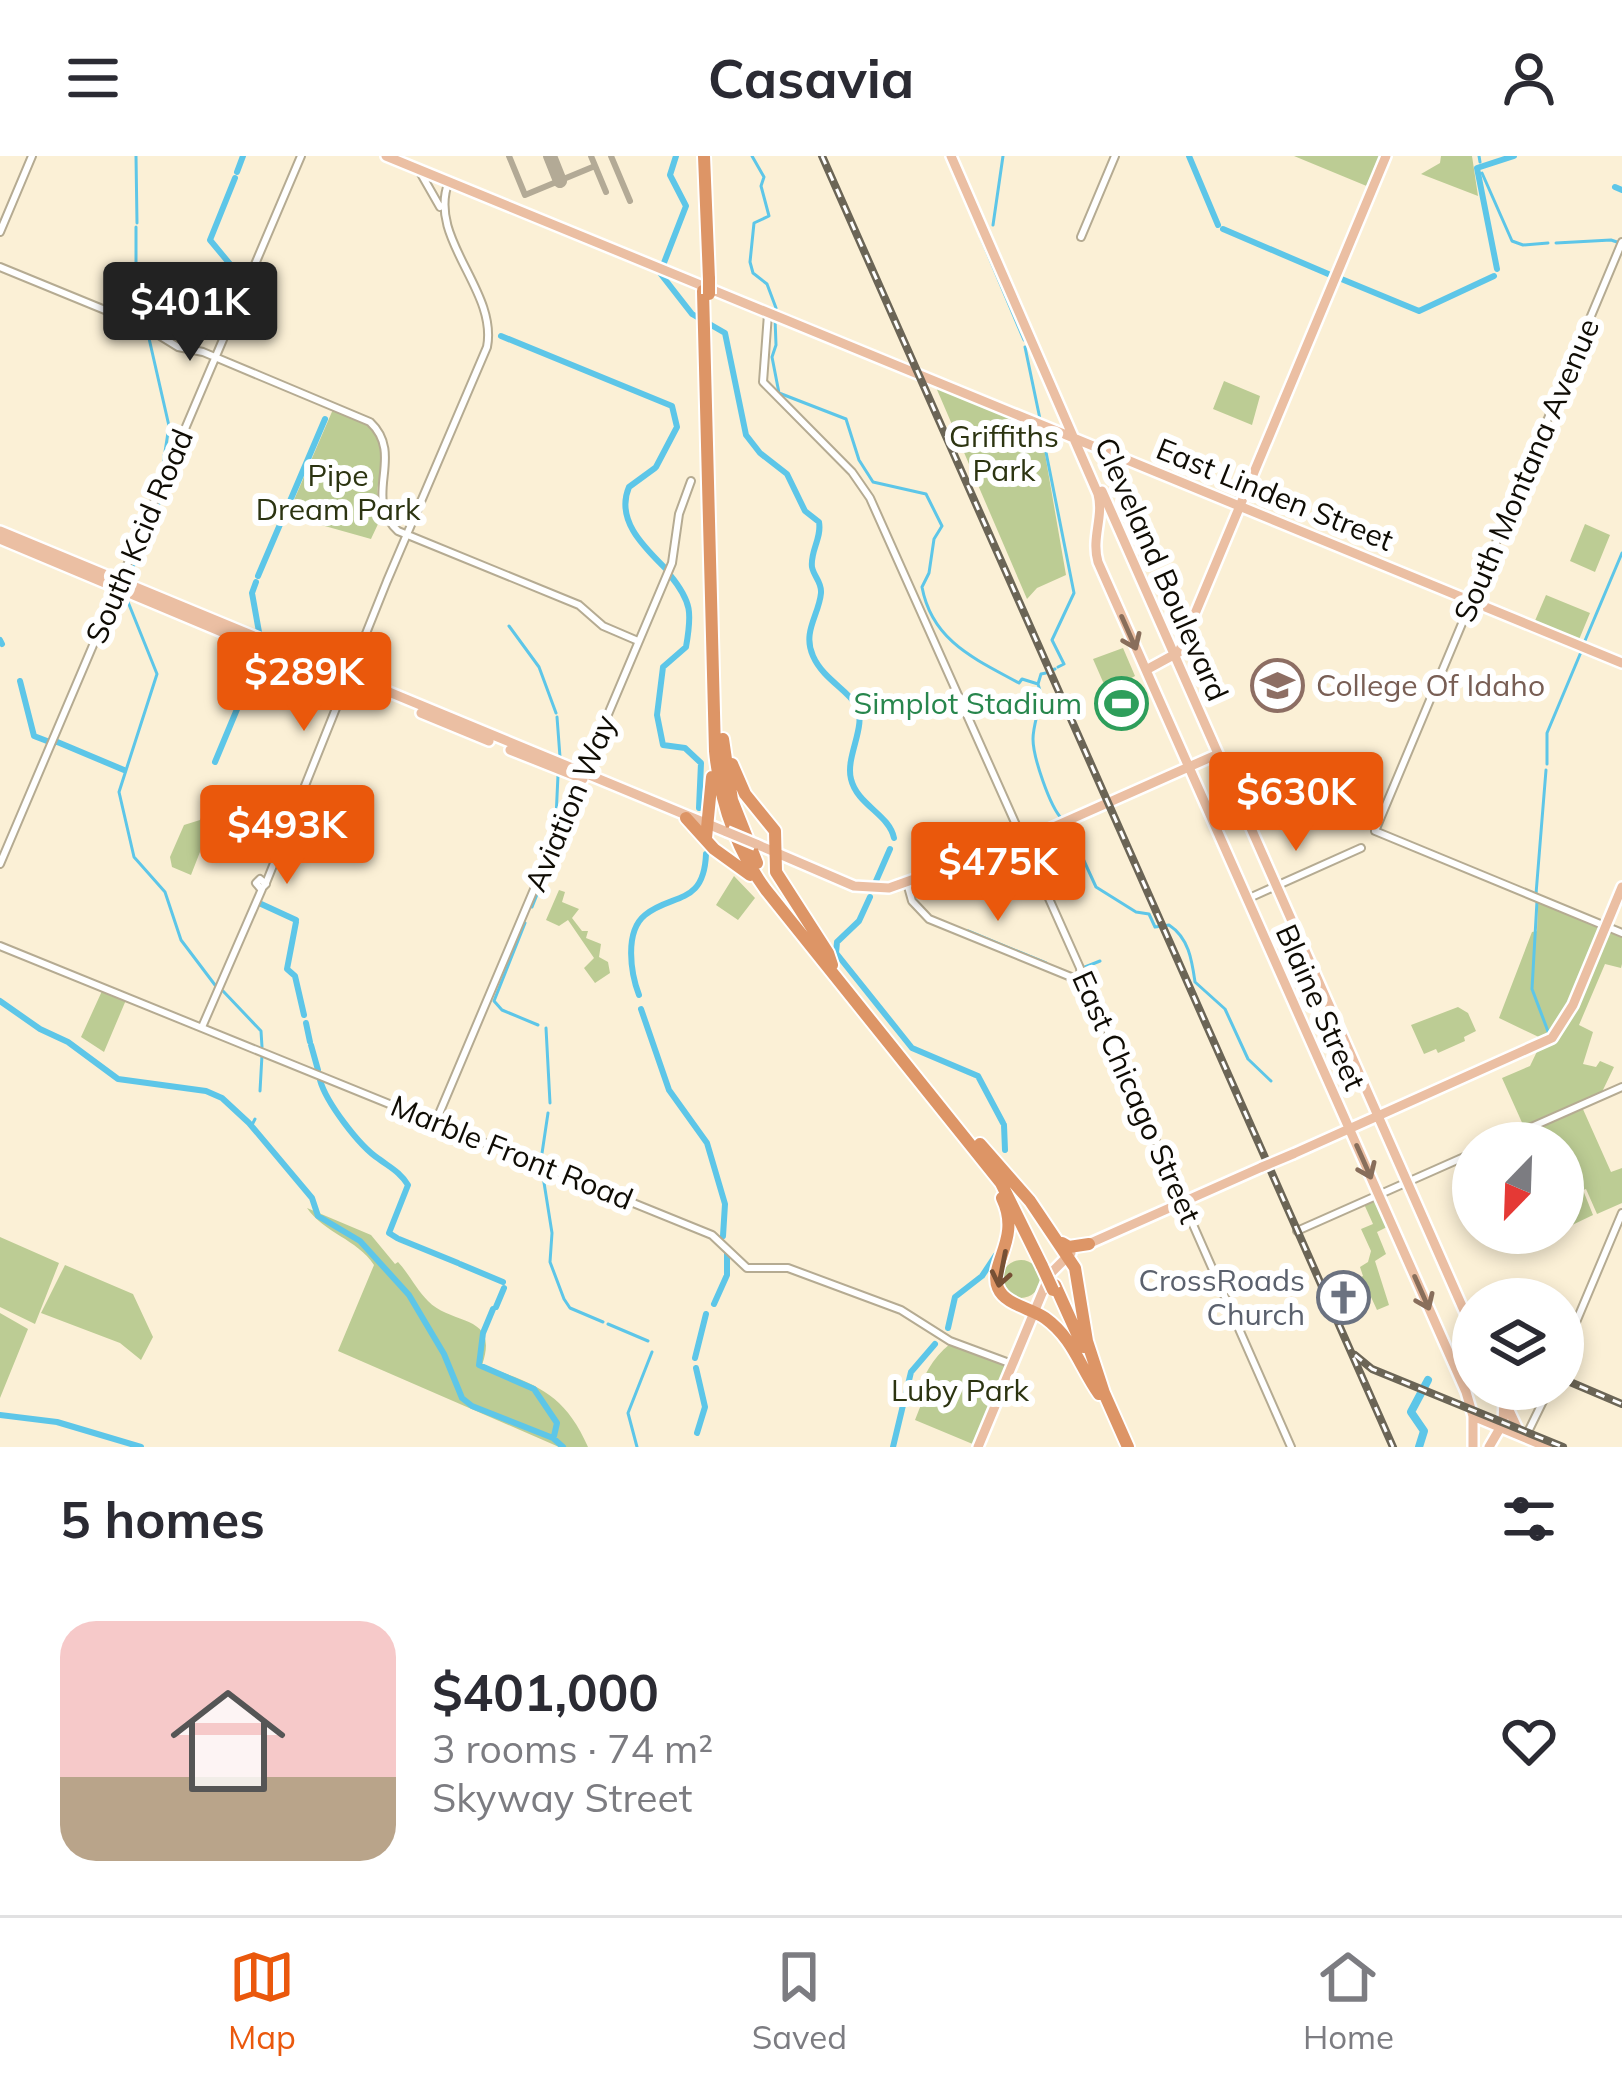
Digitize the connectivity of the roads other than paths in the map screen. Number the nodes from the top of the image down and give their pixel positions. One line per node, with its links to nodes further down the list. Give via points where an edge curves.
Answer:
1 (32, 156): 11 (street)
2 (301, 156): 17 (street, South Kcid Road)
3 (386, 156): 8 (main road)
4 (701, 156): 15 (highway)
5 (952, 156): 18 (main road, Cleveland Boulevard); 19 (main road, Cleveland Boulevard)
6 (1115, 156): 12 (street)
7 (1386, 156): 22 (main road)
8 (412, 167): 9 (main road); 10 (street, via 429,181)
9 (449, 181): 10 (street); 15 (main road)
10 (444, 216): 25 (street, via 489,340)
11 (0, 232)
12 (1081, 238)
13 (1622, 242): 27 (street, South Montana Avenue)
14 (0, 267): 17 (street)
15 (707, 285): 16 (main road); 33 (highway)
16 (768, 310): 18 (main road); 45 (street, East Chicago Street, via 763,382 870,498)
17 (215, 357): 25 (street, via 375,426 387,451 383,513); 26 (street, South Kcid Road)
18 (1064, 427): 19 (main road, Cleveland Boulevard)
19 (1081, 442): 21 (main road, Cleveland Boulevard); 22 (main road, East Linden Street); 23 (main road, Cleveland Boulevard)
20 (691, 481): 28 (street, Aviation Way, via 672,563)
21 (1094, 483): 23 (main road, Blaine Street)
22 (1240, 505): 27 (main road, East Linden Street); 29 (main road)
23 (1105, 512): 29 (main road, Cleveland Boulevard); 31 (main road, Blaine Street, one-way to 31, via 1095,554)
24 (0, 535): 26 (main road)
25 (407, 535): 28 (street, via 579,605); 32 (street)
26 (119, 584): 32 (main road); 32 (main road); 48 (street, South Kcid Road)
27 (1471, 601): 30 (main road, East Linden Street); 53 (street, South Montana Avenue, via 1375,831)
28 (638, 641): 38 (street, Aviation Way)
29 (1174, 657): 31 (main road); 36 (main road, Cleveland Boulevard)
30 (1622, 663)
31 (1146, 670): 37 (main road, Blaine Street)
32 (350, 681): 34 (main road); 35 (main road); 61 (street)
33 (719, 710): 41 (highway); 47 (highway, via 733,768); 54 (highway, via 717,775 730,825 756,876); 57 (highway, via 742,832)
34 (483, 739): 35 (main road); 38 (main road)
35 (522, 748): 38 (main road)
36 (1218, 754): 37 (main road); 50 (main road, Cleveland Boulevard)
37 (1189, 767): 45 (main road); 52 (main road, Blaine Street)
38 (582, 775): 39 (main road); 40 (main road); 65 (street, Aviation Way)
39 (621, 794): 40 (main road); 42 (main road)
40 (651, 800): 42 (main road)
41 (712, 800): 42 (highway, via 704,813); 43 (highway)
42 (687, 816): 43 (main road); 44 (highway)
43 (706, 823): 44 (highway); 47 (main road, bridge)
44 (706, 838): 54 (highway)
45 (1024, 840): 49 (main road); 58 (street, East Chicago Street)
46 (1361, 848): 50 (street)
47 (783, 855): 49 (main road, via 860,887); 57 (highway, via 776,865 781,880)
48 (0, 864)
49 (907, 883): 59 (street, via 916,907 933,921)
50 (1276, 886): 52 (street); 64 (main road, Cleveland Boulevard)
51 (1622, 887): 53 (main road)
52 (1247, 899): 67 (main road, Blaine Street)
53 (1605, 926): 55 (street); 64 (main road, via 1552,1038)
54 (799, 930): 68 (highway)
55 (1622, 933)
56 (0, 946): 61 (street, Marble Front Road)
57 (832, 965): 62 (highway)
58 (1080, 968): 59 (street); 60 (street, East Chicago Street)
59 (1071, 977): 60 (street)
60 (1081, 982): 72 (street, East Chicago Street)
61 (202, 1027): 65 (street, Marble Front Road)
62 (909, 1061): 75 (highway); 78 (highway, via 1008,1188)
63 (1622, 1087): 66 (street)
64 (1378, 1116): 67 (main road); 70 (main road, Cleveland Boulevard)
65 (436, 1121): 83 (street, Marble Front Road, via 712,1235 747,1268 788,1268 895,1307 950,1341)
66 (1543, 1122)
67 (1349, 1129): 71 (main road, Blaine Street, one-way to 71); 72 (main road, bridge)
68 (963, 1136): 78 (highway, via 1008,1194); 82 (highway, one-way to 82, via 1008,1211 997,1286)
69 (1452, 1162): 70 (street)
70 (1407, 1182): 71 (street); 79 (main road, Cleveland Boulevard)
71 (1378, 1195): 74 (street); 88 (main road, Blaine Street, one-way to 88)
72 (1184, 1202): 76 (main road); 93 (street, East Chicago Street)
73 (1622, 1213): 81 (street)
74 (1297, 1231)
75 (1060, 1241): 76 (highway); 77 (highway)
76 (1089, 1244): 77 (main road)
77 (1068, 1255): 82 (main road); 84 (highway)
78 (1043, 1264): 80 (highway, bridge)
79 (1452, 1284)
80 (1054, 1288): 84 (highway); 84 (highway)
81 (1584, 1303)
82 (1034, 1311): 83 (main road); 84 (highway, via 1066,1337)
83 (1012, 1364): 91 (main road)
84 (1102, 1395): 92 (highway)
85 (1501, 1410): 89 (main road)
86 (1509, 1410): 90 (main road)
87 (1536, 1410): 90 (street)
88 (1473, 1416): 89 (main road); 94 (main road)
89 (1502, 1428): 90 (main road); 95 (main road)
90 (1521, 1436): 95 (main road, via 1500,1437); 96 (main road)
91 (978, 1447)
92 (1125, 1447)
93 (1291, 1447)
94 (1473, 1447)
95 (1490, 1447)
96 (1547, 1447)

